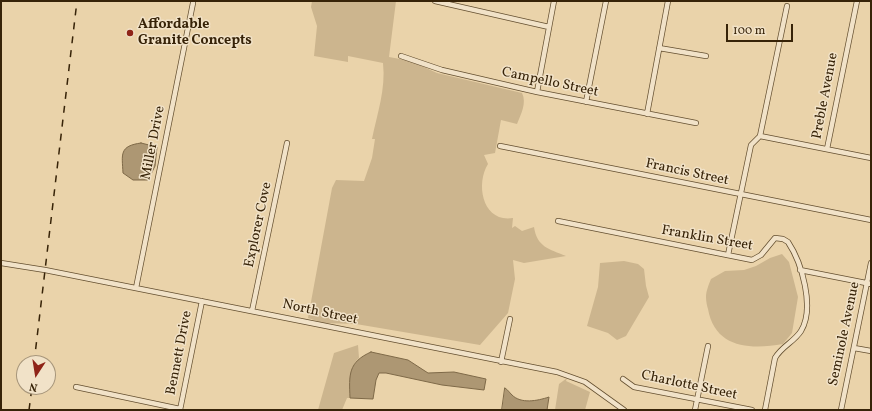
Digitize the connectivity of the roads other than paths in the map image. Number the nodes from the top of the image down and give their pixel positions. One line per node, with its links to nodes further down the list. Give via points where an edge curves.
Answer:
1 (435, 1): 8 (street)
2 (554, 1): 8 (street)
3 (606, 1): 13 (street)
4 (668, 1): 9 (street)
5 (857, 1): 19 (street, Preble Avenue)
6 (193, 3): 29 (street, Miller Drive)
7 (787, 6): 16 (street)
8 (550, 27): 12 (street)
9 (659, 48): 11 (street); 14 (street)
10 (401, 56): 12 (street, Campello Street, via 442,70)
11 (706, 56)
12 (537, 92): 13 (street, Campello Street)
13 (586, 102): 14 (street, Campello Street)
14 (647, 114): 15 (street, Campello Street)
15 (696, 123)
16 (760, 136): 19 (street); 21 (street, via 751,146)
17 (287, 143): 31 (street, Explorer Cove)
18 (500, 146): 21 (street, Francis Street)
19 (827, 149): 20 (street)
20 (871, 158)
21 (741, 196): 22 (street, Francis Street); 24 (street)
22 (871, 220)
23 (558, 221): 24 (street, Franklin Street)
24 (728, 255): 27 (street, Franklin Street, via 752,260 761,255 772,240 779,238 791,246)
25 (1, 263): 29 (street, North Street)
26 (871, 263): 28 (street, Seminole Avenue)
27 (800, 270): 28 (street); 44 (street, via 807,296 805,321 798,335 779,351)
28 (869, 284): 34 (street, Seminole Avenue)
29 (136, 288): 30 (street, North Street)
30 (202, 301): 31 (street, North Street); 40 (street, Bennett Drive)
31 (252, 311): 36 (street, North Street)
32 (510, 319): 36 (street)
33 (708, 346): 39 (street)
34 (854, 348): 35 (street); 45 (street, Seminole Avenue)
35 (871, 352)
36 (501, 362): 41 (street, North Street, via 573,377 596,389)
37 (623, 379): 39 (street, Charlotte Street, via 634,386)
38 (76, 386): 40 (street)
39 (697, 399): 42 (street); 43 (street, Charlotte Street)
40 (180, 409)
41 (624, 410)
42 (695, 410)
43 (752, 410)
44 (765, 410)
45 (841, 410)

